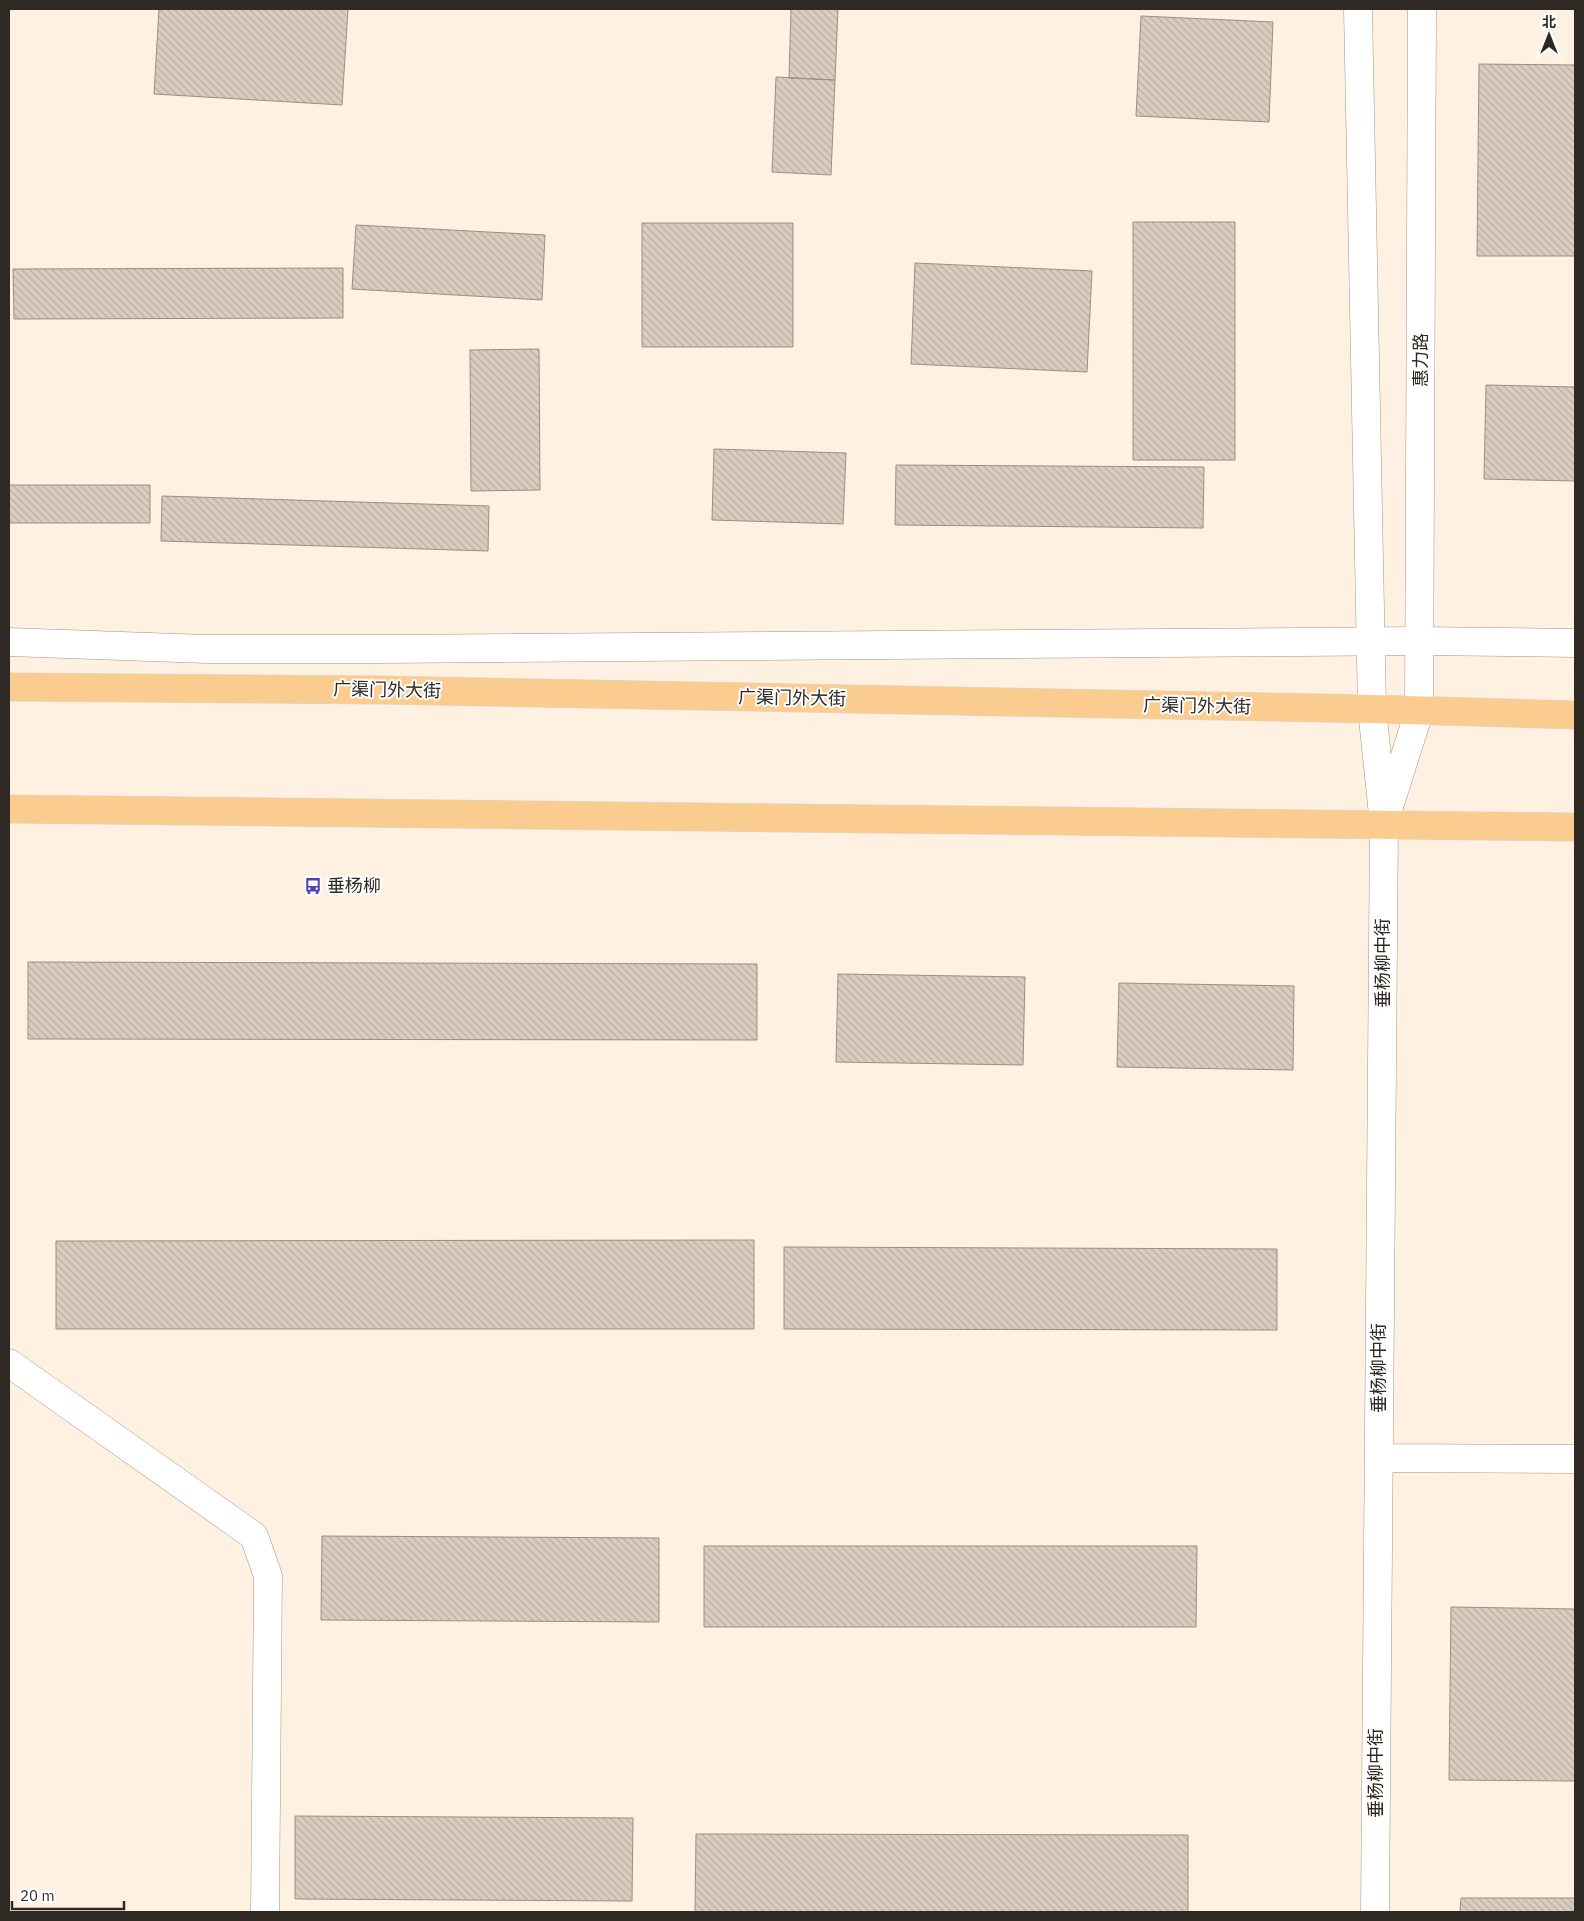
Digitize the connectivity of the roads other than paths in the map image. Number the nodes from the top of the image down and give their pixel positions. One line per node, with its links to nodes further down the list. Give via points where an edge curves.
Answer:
1 (1358, 9): 4 (street)
2 (1422, 9): 3 (street, 惠力路)
3 (1420, 640): 4 (street); 6 (street); 9 (street, 惠力路)
4 (1370, 641): 5 (street, via 392,649 206,649); 8 (street)
5 (9, 642)
6 (1575, 643)
7 (9, 687): 8 (main road, 广渠门外大街, via 392,690)
8 (1372, 709): 9 (main road, 广渠门外大街); 12 (street)
9 (1419, 712): 10 (main road, 广渠门外大街); 12 (street, 惠力路)
10 (1575, 715)
11 (9, 809): 12 (main road)
12 (1384, 824): 13 (main road); 15 (street, 垂杨柳中街)
13 (1575, 827)
14 (9, 1363): 17 (street, via 254,1536 268,1576)
15 (1379, 1458): 16 (street); 18 (street, 垂杨柳中街)
16 (1575, 1459)
17 (265, 1912)
18 (1375, 1912)

